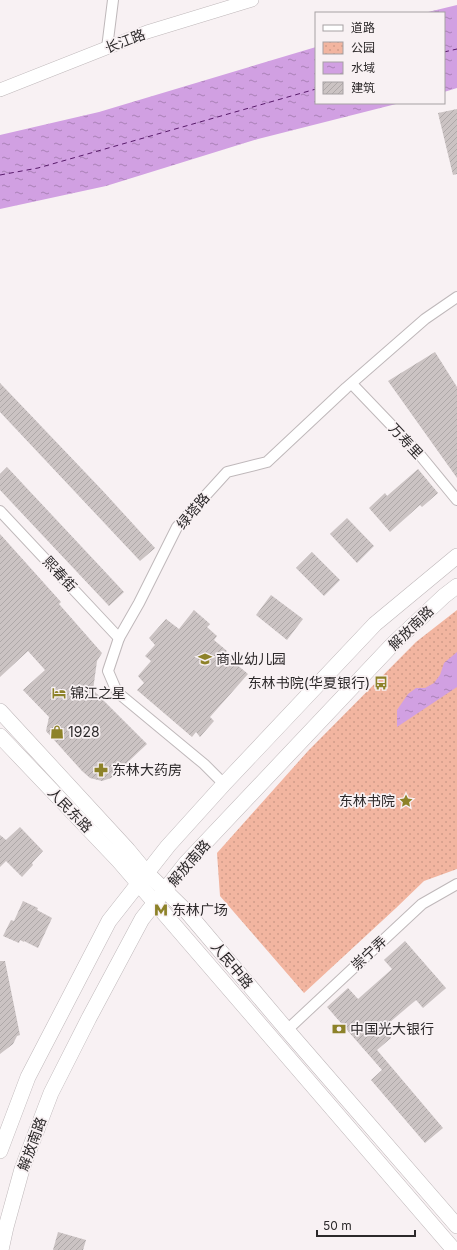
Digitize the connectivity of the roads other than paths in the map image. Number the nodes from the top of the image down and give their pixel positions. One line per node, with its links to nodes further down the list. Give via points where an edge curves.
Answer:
1 (113, 0): 3 (street)
2 (252, 0): 3 (street, 长江路, via 147,32)
3 (107, 48): 4 (street, 长江路)
4 (0, 90)
5 (457, 297): 6 (street, 绿塔路, via 425,320)
6 (352, 384): 7 (street, 万寿里, via 420,455); 11 (street, 绿塔路, via 267,462 227,472 177,527)
7 (457, 500)
8 (0, 511): 11 (street, 熙春街)
9 (457, 556): 14 (main road, 解放南路, via 375,624)
10 (457, 586): 17 (main road, 解放南路, via 393,644 186,863)
11 (119, 638): 14 (street, 绿塔路, via 108,671 117,692 204,764)
12 (0, 711): 15 (main road, 人民中路, via 128,850)
13 (0, 736): 15 (main road, 人民东路, via 119,861)
14 (224, 784): 15 (main road, 解放南路, via 168,846)
15 (143, 879): 17 (main road, 人民中路); 18 (main road, 人民中路); 20 (main road, 解放南路, via 109,921 28,1077)
16 (457, 884): 19 (street, 崇宁弄, via 422,904)
17 (165, 891): 18 (main road, 解放南路); 19 (main road, 人民中路, via 188,913)
18 (155, 904): 22 (main road, 解放南路, via 142,919 51,1093 22,1169); 23 (main road, 人民中路)
19 (287, 1030): 21 (main road, 人民中路)
20 (0, 1151)
21 (457, 1226)
22 (1, 1250)
23 (454, 1250)

